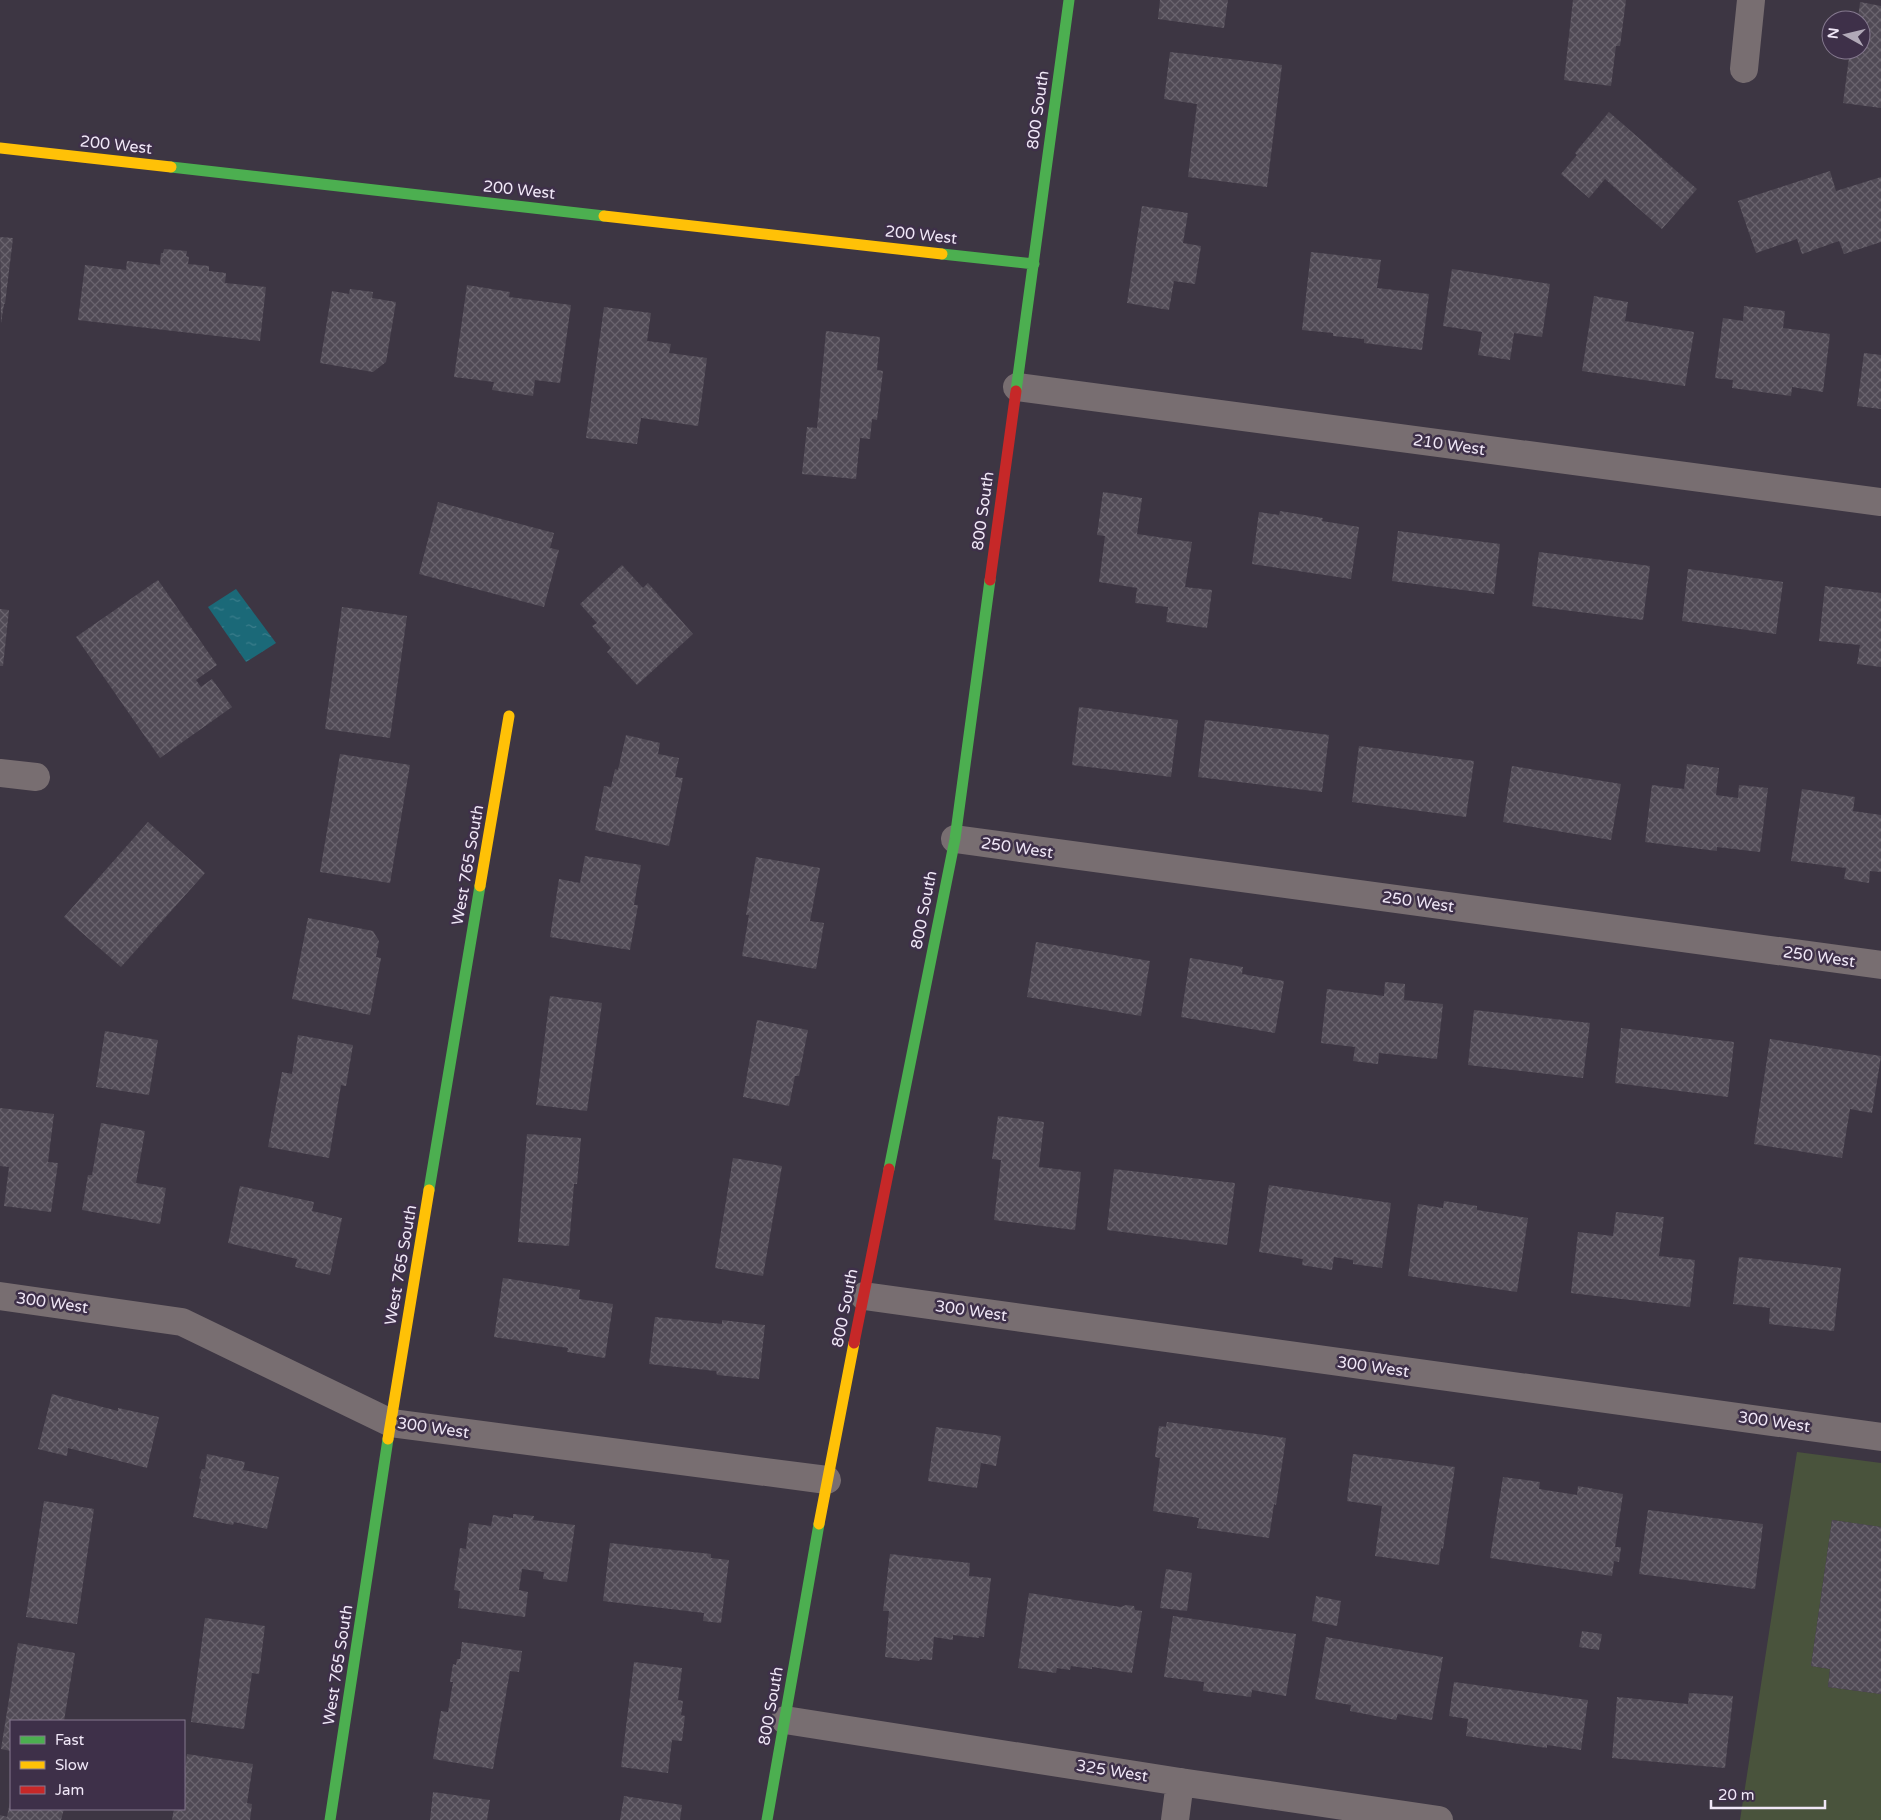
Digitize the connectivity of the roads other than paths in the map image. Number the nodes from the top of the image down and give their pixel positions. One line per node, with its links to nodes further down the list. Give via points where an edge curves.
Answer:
1 (1069, 0): 5 (street, 800 South)
2 (1751, 0): 3 (street)
3 (1744, 69)
4 (0, 148): 5 (street, 200 West)
5 (1034, 264): 6 (street, 800 South)
6 (1017, 387): 7 (street, 210 West); 11 (street, 800 South)
7 (1881, 502)
8 (509, 716): 15 (street, West 765 South)
9 (0, 773): 10 (street)
10 (36, 777)
11 (955, 839): 12 (street, 250 West); 14 (street, 800 South)
12 (1881, 965)
13 (0, 1296): 15 (street, 300 West, via 182,1322)
14 (864, 1296): 16 (street, 300 West); 17 (street, 800 South)
15 (391, 1423): 17 (street, 300 West); 20 (street, West 765 South)
16 (1881, 1437)
17 (827, 1480): 18 (street, 800 South)
18 (785, 1720): 19 (street, 325 West); 21 (street, 800 South)
19 (1180, 1782): 22 (street); 23 (street, 325 West)
20 (330, 1820)
21 (767, 1820)
22 (1175, 1820)
23 (1439, 1820)

